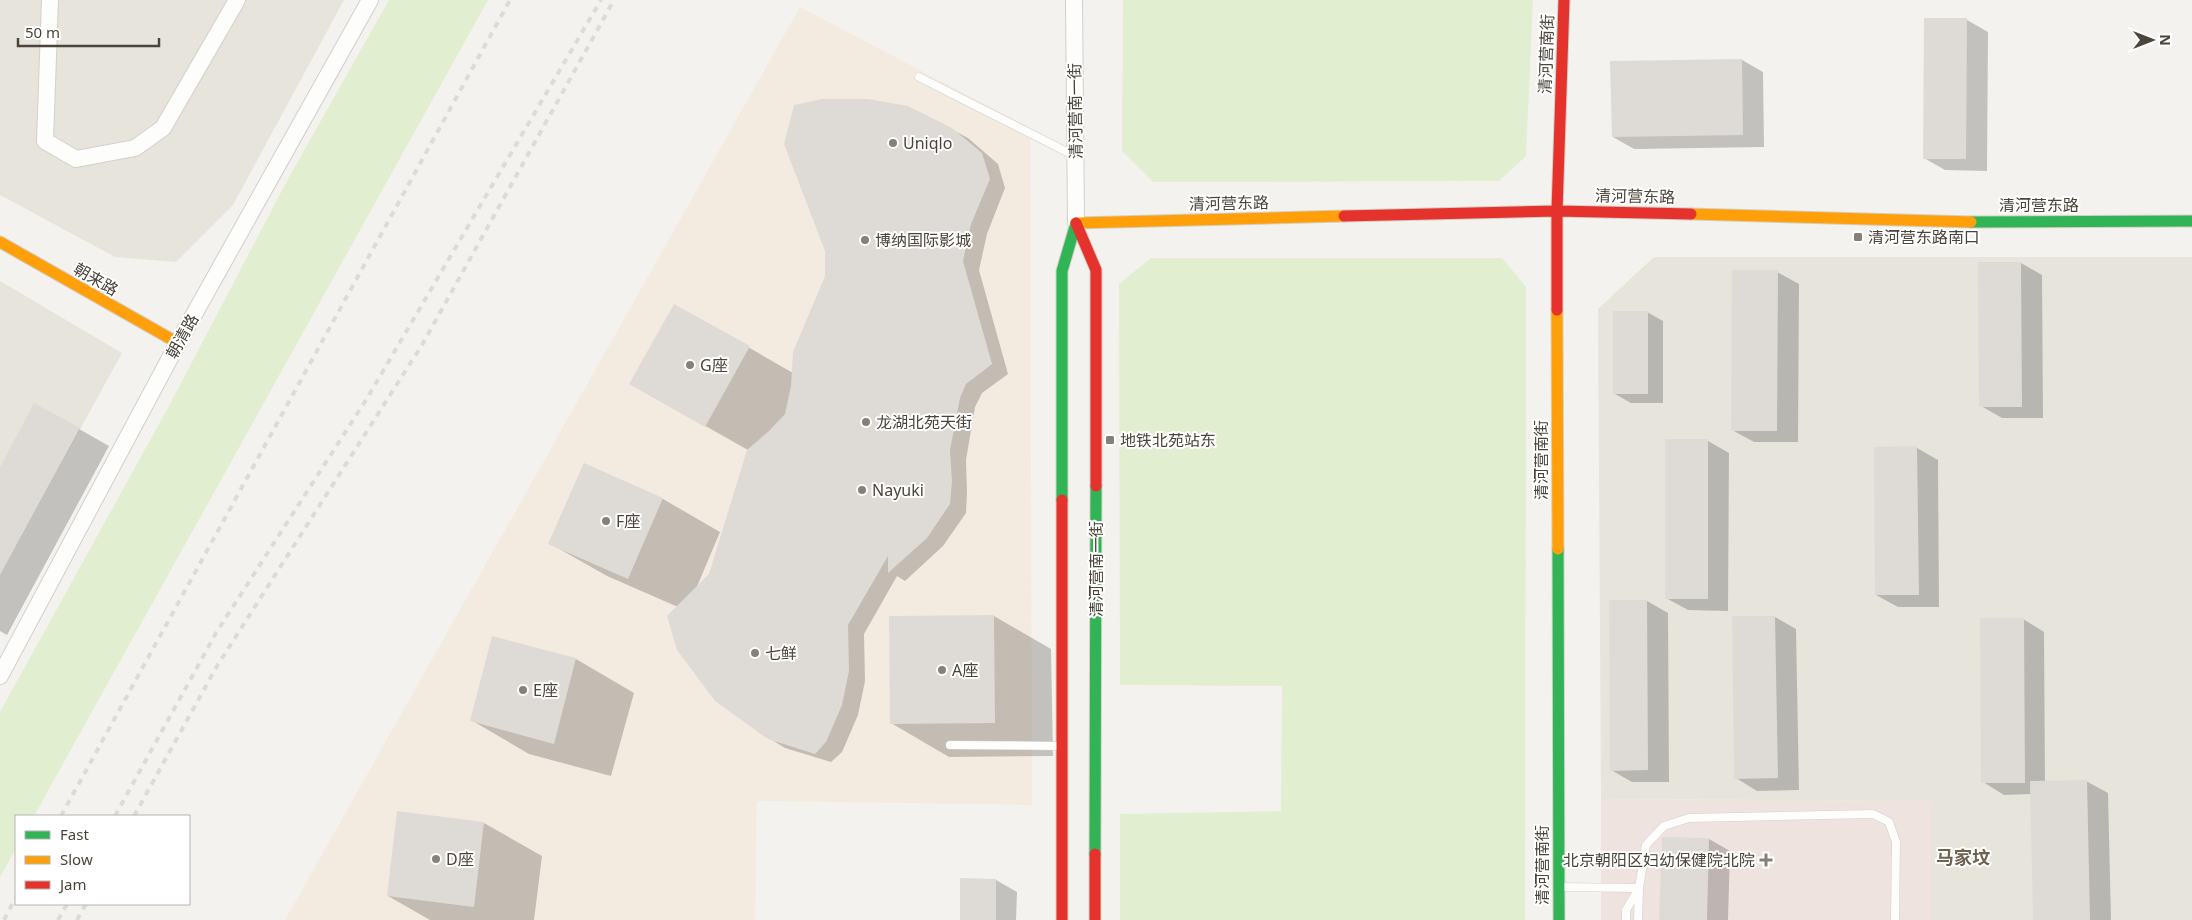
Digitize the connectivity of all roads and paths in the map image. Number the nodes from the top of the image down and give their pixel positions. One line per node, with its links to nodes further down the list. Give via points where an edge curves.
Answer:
1 (50, 0): 2 (street, via 45,141 76,159 135,148 164,128)
2 (236, 0)
3 (370, 0): 12 (street, 朝清路)
4 (1074, 0): 7 (street, 清河营南一街)
5 (1564, 0): 8 (street, 清河营南街)
6 (919, 78): 7 (lane)
7 (1075, 156): 10 (street, 清河营南一街)
8 (1556, 211): 9 (street, 清河营东路, via 1982,222); 10 (street, 清河营东路); 16 (street, 清河营南街)
9 (2192, 221)
10 (1076, 222): 15 (street, 清河营南一街, via 1062,271); 19 (street, 清河营南一街, via 1096,270)
11 (0, 242): 12 (street, 朝来路)
12 (178, 343): 13 (street, 朝清路)
13 (0, 676)
14 (950, 745): 15 (lane)
15 (1062, 746): 18 (street, 清河营南一街)
16 (1558, 887): 17 (lane); 20 (street, 清河营南街)
17 (1638, 888): 21 (lane, via 1626,910); 22 (lane); 23 (lane, via 1646,845 1664,826 1689,818 1873,814 1889,822 1896,842)
18 (1062, 920)
19 (1095, 920)
20 (1558, 920)
21 (1626, 920)
22 (1638, 920)
23 (1895, 920)

